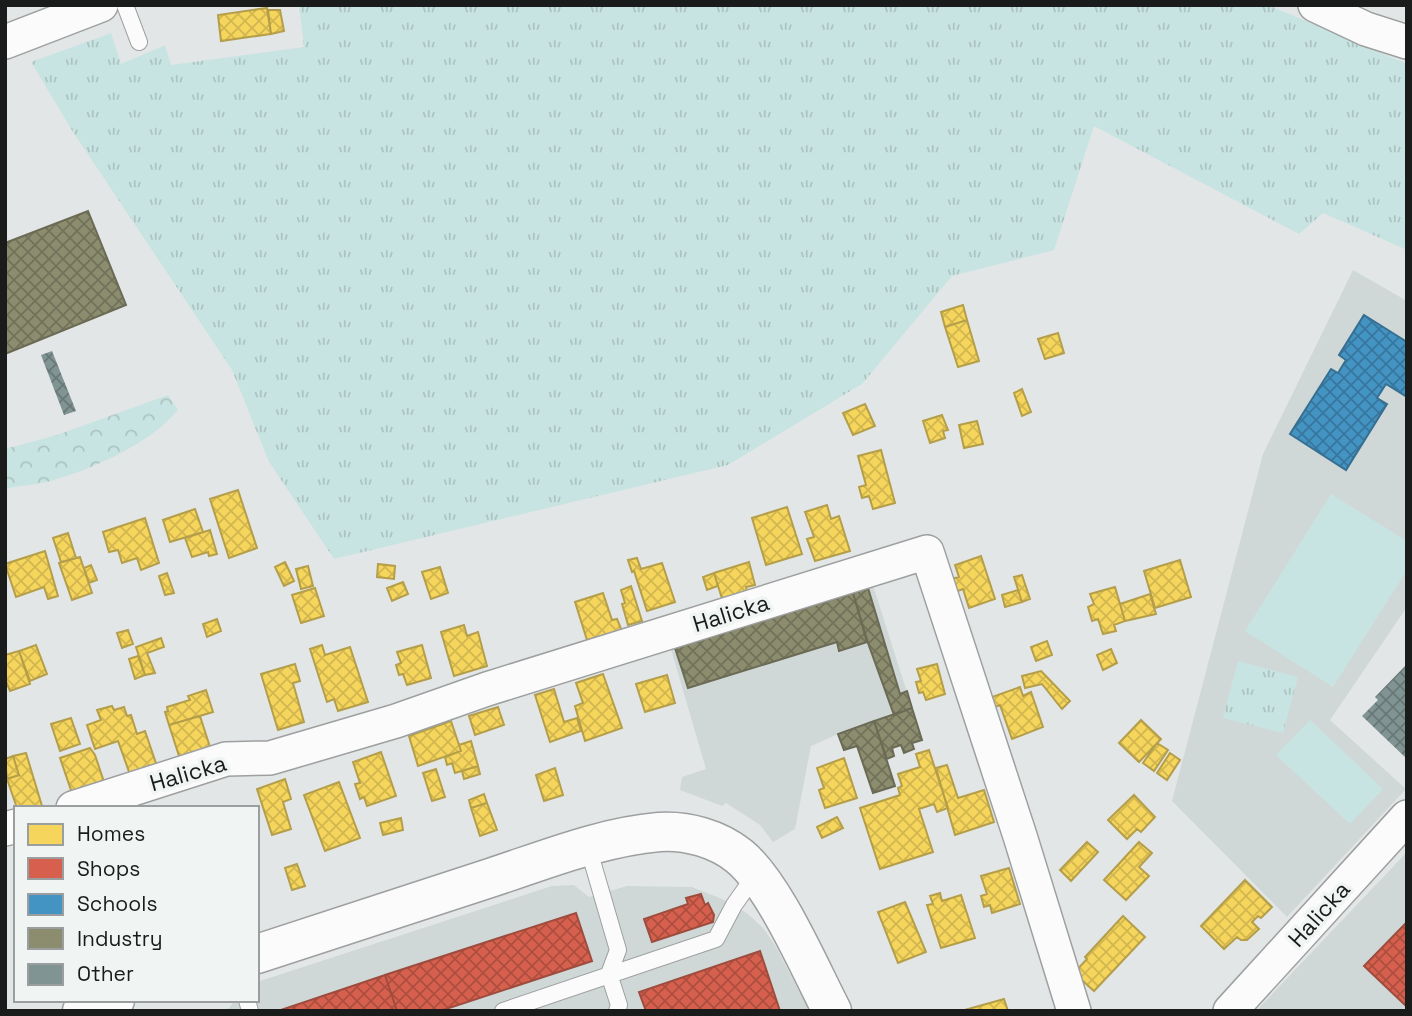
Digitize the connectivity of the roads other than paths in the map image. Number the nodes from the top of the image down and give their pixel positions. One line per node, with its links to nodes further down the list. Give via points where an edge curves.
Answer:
1 (101, 5): 4 (street)
2 (125, 5): 5 (lane)
3 (1315, 5): 6 (street)
4 (5, 42)
5 (139, 42)
6 (1407, 42)
7 (79, 806): 18 (street, Halicka, via 226,759 270,758 396,721 927,552)
8 (1407, 817): 19 (street, Halicka)
9 (588, 847): 10 (street, via 662,832 694,835 740,856); 11 (street); 12 (lane, via 618,950)
10 (756, 874): 12 (lane, via 716,939); 17 (street)
11 (259, 953)
12 (609, 974): 15 (lane); 16 (lane)
13 (109, 1002): 14 (street)
14 (82, 1011)
15 (503, 1011)
16 (617, 1011)
17 (832, 1011)
18 (1074, 1011)
19 (1230, 1011)

